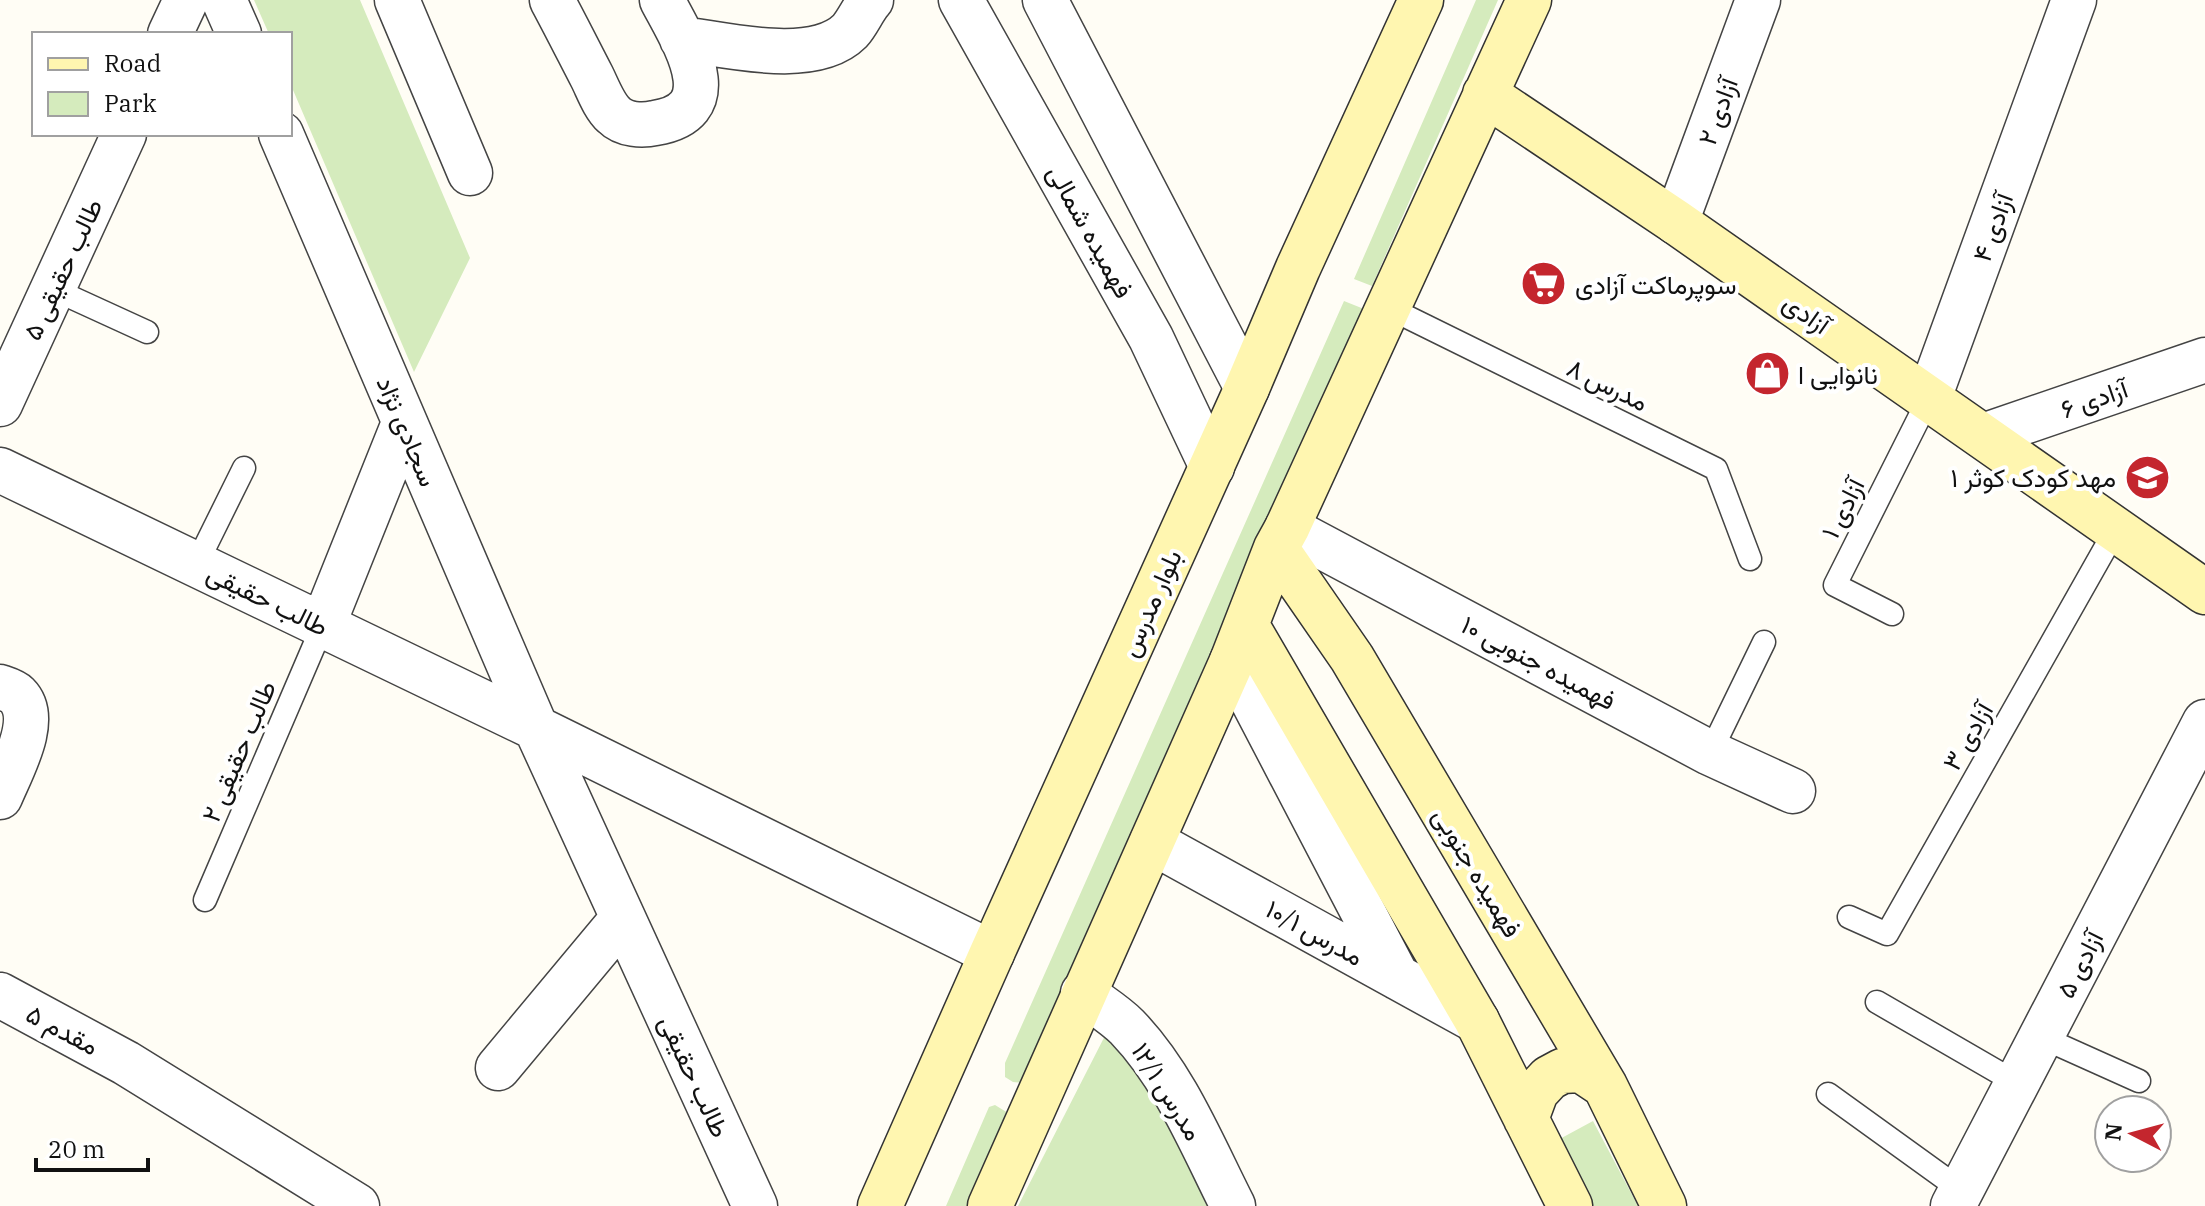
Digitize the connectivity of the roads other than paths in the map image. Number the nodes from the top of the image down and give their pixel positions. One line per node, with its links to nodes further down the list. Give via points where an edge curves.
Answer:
1 (186, 0): 13 (street)
2 (224, 0): 14 (street)
3 (397, 0): 19 (street)
4 (552, 0): 15 (street, via 601,95 615,116 633,124 654,124 689,109 697,92 696,75)
5 (662, 0): 15 (street)
6 (871, 0): 15 (street, via 851,30 831,44 804,50 780,52)
7 (961, 0): 25 (street, فهمیده شمالی)
8 (1045, 0): 22 (street)
9 (1421, 0): 27 (main road, بلوار مدرس)
10 (1529, 0): 16 (main road)
11 (1758, 0): 20 (street, آزادی ۲)
12 (2074, 0): 28 (street, آزادی ۴)
13 (171, 32)
14 (238, 32)
15 (682, 39)
16 (1485, 94): 20 (main road, آزادی); 23 (main road)
17 (123, 136): 21 (street, طالب حقیقی ۵)
18 (282, 136): 30 (street, سجادی نژاد)
19 (470, 173)
20 (1676, 222): 28 (main road, آزادی)
21 (53, 289): 24 (lane); 29 (street, طالب حقیقی ۵)
22 (1204, 307): 25 (street, via 1202,330 1188,348 1164,349); 27 (street)
23 (1387, 307): 36 (main road); 37 (lane, مدرس ۸, via 1716,469)
24 (147, 332)
25 (1151, 338): 32 (street, فهمیده شمالی)
26 (2205, 360): 31 (street, آزادی ۶)
27 (1247, 388): 32 (main road, بلوار مدرس)
28 (1929, 398): 31 (main road, آزادی); 40 (lane, آزادی ۱, via 1835,585)
29 (0, 404)
30 (404, 423): 41 (street); 46 (street, سجادی نژاد)
31 (1983, 436): 35 (main road, آزادی)
32 (1212, 467): 54 (main road, بلوار مدرس)
33 (244, 468): 38 (lane)
34 (0, 470): 38 (street, طالب حقیقی)
35 (2116, 529): 39 (main road, آزادی); 52 (lane, آزادی ۳, via 1887,934)
36 (1281, 538): 43 (main road); 47 (street, فهمیده جنوبی ۱۰); 64 (main road, فهمیده جنوبی)
37 (1750, 559)
38 (196, 565): 41 (street, طالب حقیقی)
39 (2205, 592)
40 (1892, 614)
41 (323, 625): 46 (street, طالب حقیقی); 51 (lane, طالب حقیقی ۲)
42 (1764, 642): 47 (lane)
43 (1239, 643): 50 (main road); 55 (street); 59 (main road)
44 (0, 687): 49 (street, via 15,693 26,708 27,730)
45 (2205, 722): 60 (street, آزادی ۵)
46 (536, 728): 53 (street, طالب حقیقی); 54 (street, طالب حقیقی)
47 (1710, 753): 48 (street, فهمیده جنوبی ۱۰)
48 (1793, 791)
49 (0, 797)
50 (1152, 842): 55 (street, مدرس ۱۰/۱); 56 (main road)
51 (205, 900)
52 (1849, 917)
53 (623, 918): 61 (street); 69 (street, طالب حقیقی)
54 (992, 953): 70 (main road, بلوار مدرس)
55 (1397, 977): 59 (street, مدرس ۱۰/۱)
56 (1083, 993): 71 (main road); 72 (street, مدرس ۱۲/۱, via 1124,1024 1149,1052)
57 (0, 995): 68 (street, مقدم ۵, via 126,1063)
58 (1877, 1002): 63 (lane)
59 (1477, 1021): 66 (main road)
60 (2041, 1037): 62 (lane); 63 (street, آزادی ۵)
61 (498, 1068)
62 (2139, 1081)
63 (2017, 1083): 67 (street, آزادی ۵)
64 (1605, 1086): 66 (main road, via 1581,1070 1562,1071 1536,1092); 74 (main road, فهمیده جنوبی)
65 (1828, 1094): 67 (lane)
66 (1526, 1119): 73 (main road)
67 (1957, 1198)
68 (357, 1206)
69 (755, 1206)
70 (880, 1206)
71 (990, 1206)
72 (1233, 1206)
73 (1570, 1206)
74 (1664, 1206)

